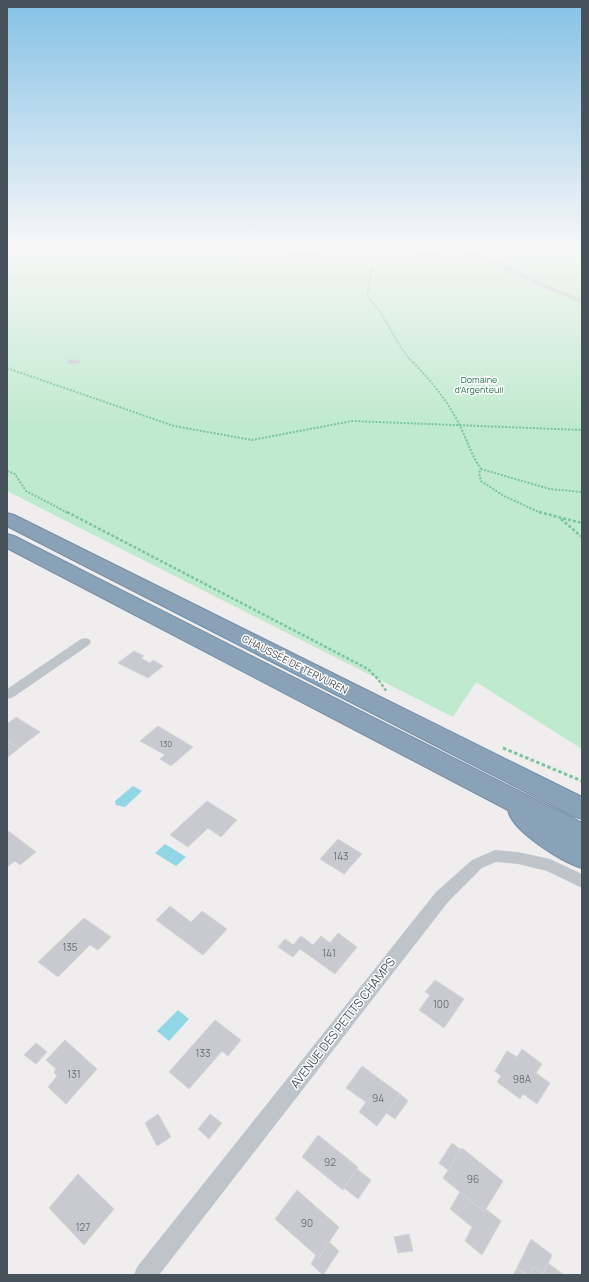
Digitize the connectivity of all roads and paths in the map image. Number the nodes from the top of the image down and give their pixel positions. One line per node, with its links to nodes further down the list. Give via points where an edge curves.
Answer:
1 (376, 306): 3 (path, via 402,350 444,396)
2 (7, 368): 3 (path, via 174,426 252,440 352,420)
3 (460, 425): 4 (path); 5 (path, via 475,462)
4 (582, 430)
5 (481, 469): 7 (path, via 550,489); 9 (path, via 481,481 491,489 510,500)
6 (7, 471): 15 (path, via 15,474 26,491 368,669)
7 (582, 492)
8 (7, 519): 19 (highway, CHAUSSÉE DE TERVUREN)
9 (561, 519): 10 (path); 11 (path)
10 (582, 523)
11 (582, 537)
12 (7, 540): 18 (highway)
13 (85, 642): 14 (street)
14 (7, 695)
15 (391, 697)
16 (500, 747): 17 (path)
17 (582, 781)
18 (509, 799): 20 (highway); 21 (highway, via 541,832)
19 (582, 809)
20 (582, 836)
21 (582, 857)
22 (582, 881): 23 (street, AVENUE DES PETITS CHAMPS, via 550,865 518,858 495,856 477,864 442,896)
23 (145, 1275)

